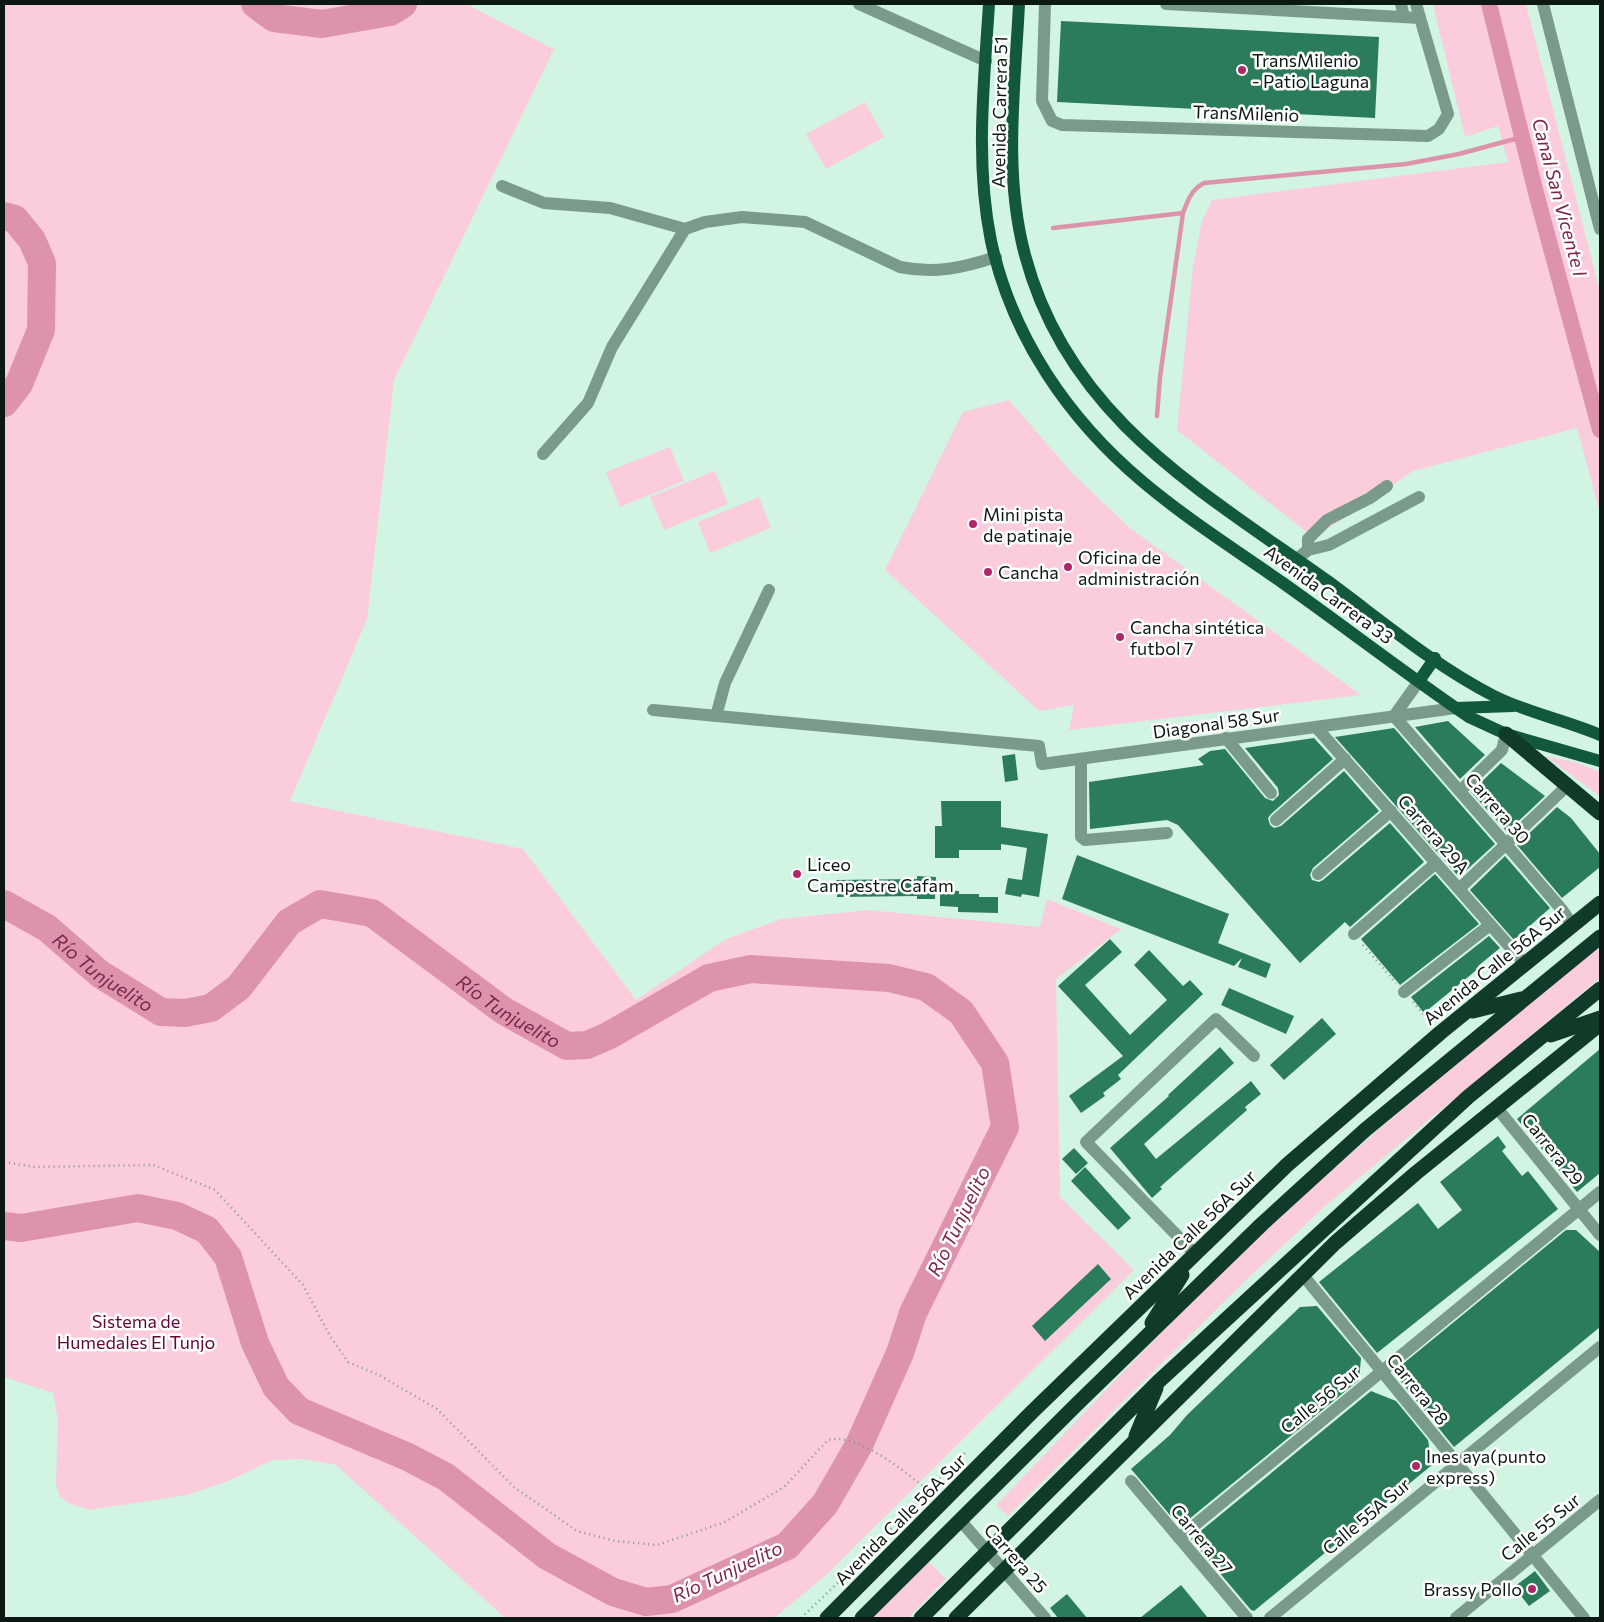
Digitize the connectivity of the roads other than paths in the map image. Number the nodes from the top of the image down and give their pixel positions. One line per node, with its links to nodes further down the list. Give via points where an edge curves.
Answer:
1 (859, 4): 14 (street)
2 (989, 4): 14 (main road, Avenida Carrera 51)
3 (1019, 4): 20 (main road, Avenida Carrera 51, via 1012,164 1015,212 1025,256 1042,303 1069,357 1110,412)
4 (1045, 4): 13 (street, TransMilenio, via 1042,101 1052,121 1062,125 1428,136 1440,129 1448,114)
5 (1166, 4): 9 (street)
6 (1400, 4): 12 (street)
7 (1416, 4): 13 (street, TransMilenio)
8 (1543, 4): 17 (street)
9 (1309, 8): 10 (street)
10 (1372, 9): 11 (street)
11 (1386, 10): 12 (street)
12 (1404, 17): 13 (street)
13 (1420, 18)
14 (986, 61): 18 (main road, Avenida Carrera 51, via 981,165)
15 (502, 186): 16 (street, via 544,203 610,208)
16 (685, 229): 18 (street, via 706,222 742,217 805,222 900,267 915,270 956,270); 21 (street, via 612,346 588,403)
17 (1600, 229)
18 (996, 257): 19 (main road, Avenida Carrera 51, via 1031,349)
19 (1068, 405): 28 (main road, Avenida Carrera 33, via 1094,436 1144,483)
20 (1148, 450): 25 (main road, Avenida Carrera 33)
21 (544, 454)
22 (1388, 486): 24 (street, via 1323,524 1308,539)
23 (1419, 498): 24 (street, via 1329,545)
24 (1308, 550): 25 (street)
25 (1297, 559): 27 (main road, Avenida Carrera 33)
26 (769, 590): 32 (street, via 725,683)
27 (1435, 658): 28 (main road); 29 (main road, Avenida Carrera 33, via 1473,684)
28 (1419, 681): 30 (main road, Avenida Carrera 33); 33 (street)
29 (1515, 706): 30 (main road); 36 (main road, Avenida Carrera 33)
30 (1456, 708): 33 (street, Diagonal 58 Sur); 35 (main road, Avenida Carrera 33, via 1485,726)
31 (653, 710): 32 (street)
32 (716, 716): 38 (street, Diagonal 58 Sur, via 1039,746 1042,764)
33 (1394, 716): 34 (street, Diagonal 58 Sur); 42 (street, Carrera 30)
34 (1316, 727): 37 (street, Diagonal 58 Sur); 39 (street, Carrera 29A)
35 (1506, 734): 40 (main road, Avenida Carrera 33); 41 (highway); 42 (street, via 1502,750)
36 (1600, 735)
37 (1226, 738): 38 (street, Diagonal 58 Sur); 43 (street)
38 (1081, 759): 47 (street, via 1082,837 1085,840)
39 (1345, 760): 44 (street, Carrera 29A); 46 (street)
40 (1600, 761)
41 (1568, 785): 45 (highway); 48 (street)
42 (1460, 791): 48 (street, Carrera 30)
43 (1271, 793)
44 (1391, 811): 49 (street, Carrera 29A); 50 (street)
45 (1600, 813)
46 (1276, 820)
47 (1167, 833)
48 (1505, 843): 51 (street); 54 (street, Carrera 30)
49 (1436, 863): 51 (street, Carrera 29A); 55 (street)
50 (1318, 874)
51 (1459, 889): 53 (street, Carrera 29A)
52 (1600, 903): 54 (highway, Avenida Calle 56A Sur)
53 (1490, 924): 57 (street, Carrera 29A); 59 (street)
54 (1573, 926): 57 (highway, Avenida Calle 56A Sur)
55 (1354, 934)
56 (1600, 937): 60 (highway)
57 (1525, 964): 61 (highway, Avenida Calle 56A Sur)
58 (1600, 989): 64 (highway)
59 (1404, 992)
60 (1526, 997): 61 (highway); 72 (highway, via 1365,1130)
61 (1466, 1013): 70 (highway, Avenida Calle 56A Sur, via 1294,1158)
62 (1600, 1018): 64 (highway)
63 (1600, 1024): 66 (highway)
64 (1540, 1038): 75 (highway, via 1468,1097)
65 (1254, 1056): 70 (street, via 1216,1019 1086,1142)
66 (1497, 1108): 68 (street, Carrera 29); 71 (highway, via 1416,1173)
67 (1600, 1192): 68 (street, Calle 56 Sur)
68 (1580, 1210): 69 (street, Carrera 29); 74 (street, Calle 56 Sur)
69 (1600, 1235)
70 (1195, 1254): 72 (highway); 85 (highway, Avenida Calle 56A Sur)
71 (1302, 1274): 74 (street, Carrera 28); 76 (highway)
72 (1140, 1342): 80 (highway)
73 (1600, 1347): 77 (street, Calle 55A Sur)
74 (1381, 1372): 77 (street, Carrera 28); 81 (street, Calle 56 Sur)
75 (1158, 1382): 76 (highway); 82 (highway)
76 (1134, 1442): 84 (highway)
77 (1457, 1464): 83 (street, Carrera 28); 91 (street, Calle 55A Sur)
78 (1131, 1482): 81 (street, Carrera 27)
79 (1600, 1500): 83 (street, Calle 55 Sur)
80 (960, 1520): 82 (street, Carrera 25); 86 (highway)
81 (1179, 1538): 90 (street, Carrera 27)
82 (987, 1551): 84 (street, Carrera 25); 87 (highway)
83 (1532, 1556): 92 (street, Calle 55 Sur); 93 (street, Carrera 28)
84 (1004, 1570): 88 (highway); 89 (street, Carrera 25)
85 (827, 1618)
86 (862, 1618)
87 (921, 1618)
88 (956, 1618)
89 (1045, 1618)
90 (1247, 1618)
91 (1270, 1618)
92 (1456, 1618)
93 (1584, 1618)

